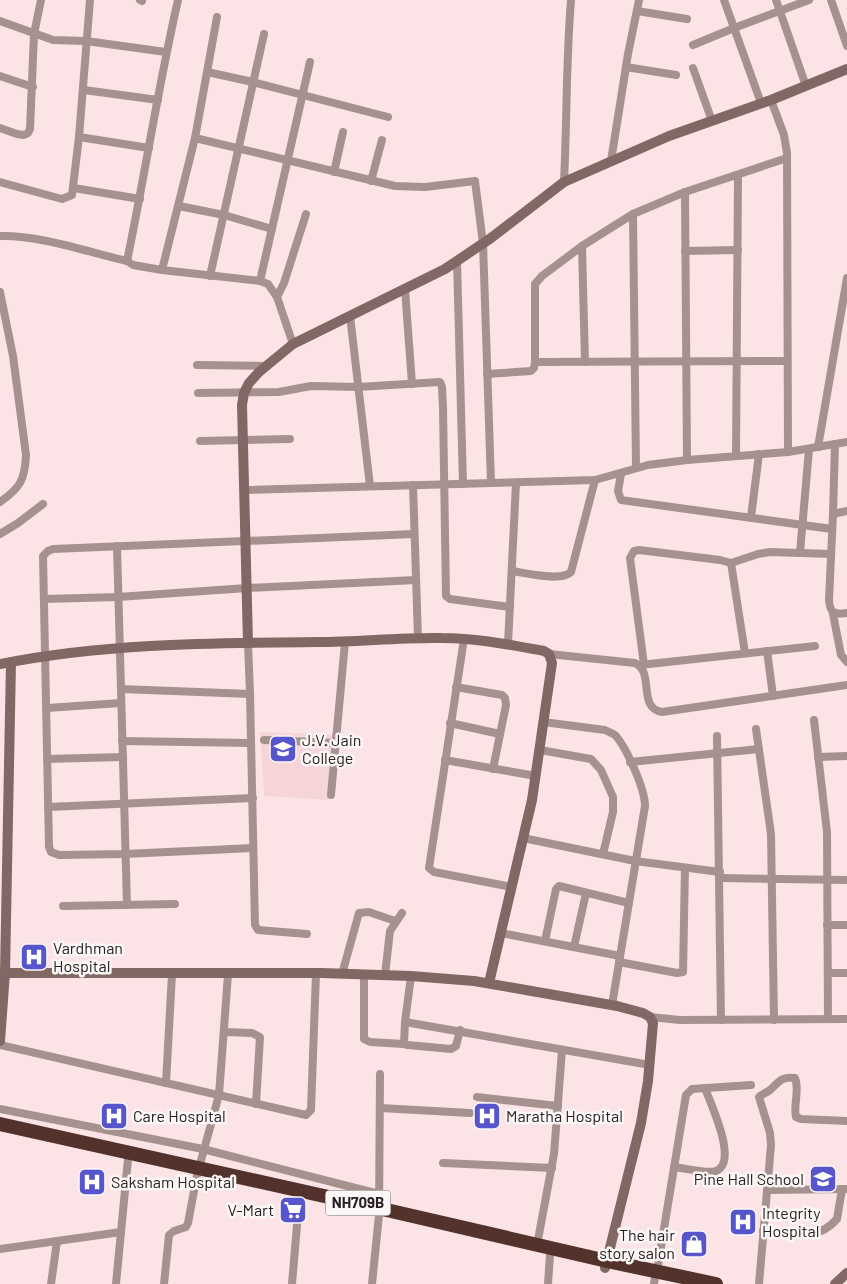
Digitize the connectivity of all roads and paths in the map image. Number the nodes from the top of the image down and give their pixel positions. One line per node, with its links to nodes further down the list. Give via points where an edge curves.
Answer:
1 (41, 0): 16 (street)
2 (90, 0): 18 (street)
3 (178, 0): 21 (street)
4 (571, 0): 52 (street)
5 (639, 0): 10 (street)
6 (724, 0): 15 (street)
7 (776, 0): 11 (street)
8 (809, 0): 11 (street)
9 (831, 0): 20 (street)
10 (637, 10): 13 (street); 23 (street)
11 (780, 10): 15 (street); 30 (street)
12 (217, 17): 26 (street)
13 (687, 19)
14 (0, 21): 16 (street)
15 (734, 28): 19 (street); 35 (street)
16 (34, 34): 18 (street, via 52,40); 31 (street)
17 (264, 34): 29 (street)
18 (86, 41): 21 (street); 32 (street)
19 (693, 45)
20 (847, 46)
21 (166, 52): 34 (street)
22 (310, 62): 33 (street)
23 (626, 67): 27 (street); 47 (street)
24 (693, 68): 37 (street)
25 (847, 69): 30 (street)
26 (207, 72): 29 (street); 41 (street)
27 (676, 75)
28 (0, 76): 31 (street)
29 (253, 82): 33 (street); 44 (street)
30 (806, 86): 35 (street)
31 (33, 87): 38 (street, via 28,133 17,134)
32 (84, 90): 34 (street); 40 (street)
33 (303, 96): 36 (street); 46 (street)
34 (158, 100): 43 (street)
35 (766, 101): 37 (street); 45 (street, via 784,135)
36 (388, 117)
37 (712, 121): 47 (street)
38 (0, 128)
39 (343, 132): 48 (street)
40 (79, 137): 43 (street); 53 (street)
41 (195, 138): 44 (street); 56 (street)
42 (382, 140): 50 (street)
43 (149, 148): 55 (street)
44 (239, 148): 46 (street); 59 (street)
45 (787, 158): 49 (street); 81 (street)
46 (288, 161): 48 (street); 60 (street)
47 (611, 161): 52 (street)
48 (334, 172): 50 (street)
49 (738, 175): 54 (street); 64 (street)
50 (371, 181): 62 (street, via 408,188 475,180)
51 (0, 182): 53 (street, via 62,199 70,197)
52 (564, 182): 62 (street)
53 (74, 188): 55 (street)
54 (685, 192): 58 (street); 65 (street)
55 (140, 199): 67 (street)
56 (179, 206): 59 (street); 68 (street)
57 (306, 214): 74 (street, via 284,283)
58 (633, 214): 63 (street); 80 (street)
59 (224, 215): 60 (street); 69 (street)
60 (272, 229): 71 (street)
61 (0, 236): 67 (street, via 38,239)
62 (483, 243): 66 (street); 86 (street)
63 (582, 246): 82 (street, via 535,284); 83 (street)
64 (738, 250): 65 (street); 79 (street)
65 (685, 251): 78 (street)
66 (457, 261): 72 (street); 106 (street)
67 (127, 262): 68 (street)
68 (162, 270): 69 (street)
69 (210, 276): 71 (street)
70 (847, 278): 96 (street)
71 (260, 281): 74 (street, via 268,284)
72 (405, 289): 76 (street); 87 (street)
73 (0, 292): 75 (street)
74 (276, 297): 77 (street)
75 (3, 316): 111 (street, via 14,365 26,462 22,482 16,491)
76 (350, 316): 77 (street); 88 (street)
77 (293, 344): 85 (street)
78 (685, 360): 79 (street); 80 (street); 100 (street)
79 (737, 360): 81 (street); 99 (street)
80 (635, 361): 83 (street); 101 (street)
81 (787, 361): 97 (street)
82 (535, 362): 83 (street); 86 (street, via 531,371)
83 (585, 362)
84 (197, 365): 85 (street)
85 (267, 366): 90 (street, via 249,383)
86 (488, 374): 107 (street)
87 (412, 384): 88 (street); 105 (street, via 441,384)
88 (358, 387): 90 (street, via 303,386 287,392); 109 (street)
89 (198, 393): 90 (street)
90 (244, 393): 92 (street)
91 (290, 439): 92 (street)
92 (243, 440): 93 (street); 110 (street)
93 (200, 441)
94 (847, 442): 95 (street)
95 (835, 444): 96 (street); 114 (street)
96 (813, 448): 97 (street); 116 (street)
97 (788, 452): 98 (street)
98 (759, 454): 99 (street); 115 (street)
99 (736, 456): 100 (street)
100 (687, 460): 101 (street)
101 (636, 468): 102 (street)
102 (621, 474): 103 (street); 115 (street, via 620,500)
103 (595, 480): 104 (street); 125 (street, via 571,572 560,577)
104 (516, 483): 107 (street); 125 (street)
105 (445, 484): 106 (street); 108 (street); 130 (street, via 447,598)
106 (463, 484): 107 (street)
107 (491, 484)
108 (413, 485): 109 (street); 119 (street)
109 (370, 486): 110 (street)
110 (245, 490): 120 (street)
111 (0, 502)
112 (43, 504): 118 (street)
113 (847, 511): 114 (street)
114 (833, 514): 117 (street)
115 (751, 517): 116 (street)
116 (802, 524): 117 (street); 122 (street)
117 (832, 528): 123 (street)
118 (0, 534)
119 (414, 534): 120 (street); 126 (street)
120 (246, 540): 121 (street); 127 (street)
121 (117, 546): 128 (street); 129 (street, via 48,551 42,561)
122 (800, 553): 123 (street); 124 (street, via 764,553)
123 (831, 554): 132 (street, via 829,600)
124 (731, 564): 141 (street); 147 (street, via 638,550 631,554)
125 (512, 571): 130 (street)
126 (416, 580): 127 (street); 133 (street)
127 (246, 588): 128 (street); 136 (street)
128 (118, 597): 129 (street); 139 (street)
129 (44, 598): 143 (street)
130 (510, 606): 137 (street)
131 (847, 613): 132 (street)
132 (833, 614): 145 (street, via 841,656)
133 (418, 638): 134 (street); 135 (street)
134 (464, 639): 137 (street); 149 (street)
135 (345, 642): 136 (street); 164 (street)
136 (248, 643): 139 (street); 151 (street)
137 (508, 644): 142 (street)
138 (816, 646): 140 (street)
139 (120, 647): 143 (street); 150 (street)
140 (767, 651): 141 (street); 152 (street)
141 (745, 653): 147 (street)
142 (549, 654): 147 (street); 156 (street, via 552,663)
143 (46, 655): 144 (street); 154 (street)
144 (11, 662): 146 (street); 180 (street)
145 (847, 662)
146 (0, 664)
147 (642, 665): 152 (street, via 648,701 655,711)
148 (847, 685): 152 (street)
149 (456, 687): 157 (street); 159 (street, via 505,698)
150 (121, 689): 151 (street); 153 (street)
151 (250, 694): 163 (street)
152 (773, 696)
153 (121, 703): 154 (street); 162 (street)
154 (47, 708): 171 (street)
155 (814, 720): 170 (street)
156 (543, 722): 166 (street); 173 (street, via 612,733)
157 (450, 723): 159 (street); 172 (street)
158 (756, 729): 165 (street)
159 (500, 734): 174 (street)
160 (717, 736): 167 (street)
161 (264, 740): 164 (street)
162 (122, 741): 163 (street); 169 (street)
163 (252, 743): 177 (street)
164 (336, 743): 176 (street)
165 (759, 749): 167 (street); 188 (street, via 771,834)
166 (540, 750): 175 (street); 184 (street, via 591,759 601,770 614,805)
167 (718, 754): 173 (street); 187 (street)
168 (847, 756): 170 (street)
169 (123, 757): 171 (street); 178 (street)
170 (818, 757): 189 (street, via 827,832)
171 (47, 759): 179 (street)
172 (445, 760): 174 (street); 191 (street, via 429,868 434,872)
173 (630, 762): 185 (street, via 645,798)
174 (493, 768): 175 (street)
175 (536, 776): 181 (street)
176 (331, 796)
177 (252, 798): 178 (street); 182 (street)
178 (124, 804): 179 (street); 183 (street)
179 (48, 806): 183 (street, via 49,848 54,854)
180 (4, 810): 197 (street)
181 (523, 838): 184 (street); 191 (street)
182 (253, 848): 183 (street); 203 (street, via 256,928)
183 (125, 854): 195 (street)
184 (603, 854): 185 (street)
185 (635, 861): 186 (street); 193 (street)
186 (686, 868): 187 (street); 206 (street, via 683,972)
187 (720, 875): 188 (street); 222 (street)
188 (772, 878): 189 (street); 223 (street)
189 (827, 880): 190 (street); 200 (street)
190 (847, 880)
191 (512, 887): 202 (street)
192 (586, 893): 193 (street); 204 (street, via 557,886); 205 (street)
193 (628, 903): 206 (street)
194 (175, 904): 195 (street)
195 (127, 905): 196 (street)
196 (63, 906)
197 (4, 908): 207 (street)
198 (402, 912): 199 (street)
199 (395, 921): 213 (street, via 368,912 359,913); 215 (street, via 390,931)
200 (827, 925): 201 (street); 209 (street)
201 (847, 926)
202 (501, 933): 204 (street); 217 (street)
203 (307, 934)
204 (545, 942): 205 (street)
205 (574, 947): 206 (street)
206 (620, 959): 218 (street)
207 (5, 973): 211 (street); 227 (street)
208 (316, 973): 212 (street); 213 (street); 238 (street, via 311,1110 303,1115)
209 (828, 973): 210 (street); 220 (street)
210 (847, 973)
211 (172, 974): 212 (street); 233 (street)
212 (228, 974): 226 (street)
213 (342, 974): 214 (street)
214 (364, 975): 215 (street); 228 (street, via 364,1039)
215 (385, 975): 216 (street)
216 (411, 976): 217 (street); 224 (street)
217 (489, 983): 218 (street)
218 (612, 1005): 219 (street)
219 (650, 1017): 222 (street); 231 (street, via 654,1031)
220 (828, 1019): 221 (street); 223 (street)
221 (847, 1019)
222 (721, 1020): 223 (street)
223 (774, 1020)
224 (405, 1022): 225 (street); 228 (street)
225 (460, 1030): 228 (street, via 456,1046 451,1049); 230 (street)
226 (224, 1032): 236 (street); 238 (street, via 252,1033 260,1037)
227 (0, 1041)
228 (404, 1044)
229 (0, 1045): 233 (street)
230 (562, 1050): 231 (street); 239 (street)
231 (650, 1065): 262 (street, via 635,1149)
232 (380, 1074): 240 (street)
233 (166, 1083): 236 (street)
234 (751, 1085): 235 (street)
235 (705, 1088): 249 (street, via 692,1089 686,1095); 249 (street, via 725,1144 723,1165 711,1172)
236 (219, 1095): 238 (street); 246 (street)
237 (477, 1097): 239 (street)
238 (256, 1104)
239 (558, 1106): 250 (street)
240 (380, 1108): 242 (street); 255 (street)
241 (0, 1109): 246 (street)
242 (470, 1114)
243 (847, 1122): 253 (street, via 796,1117 795,1078 781,1079 759,1096 772,1145)
244 (0, 1124): 251 (highway, NH709B)
245 (0, 1132): 247 (highway, NH709B)
246 (203, 1149): 251 (street); 255 (street)
247 (128, 1160): 251 (highway, NH709B); 256 (street)
248 (443, 1163): 250 (street)
249 (674, 1167): 264 (street)
250 (552, 1168): 259 (street)
251 (198, 1171): 254 (highway, NH709B); 267 (street, via 187,1226 169,1234)
252 (844, 1189): 253 (street); 257 (street, via 837,1219 821,1232 806,1236)
253 (767, 1190): 257 (street)
254 (300, 1194): 255 (highway, NH709B); 268 (street)
255 (378, 1206): 259 (highway, NH709B); 261 (highway, NH709B); 269 (street)
256 (121, 1232): 258 (street); 266 (street)
257 (764, 1232): 273 (street)
258 (57, 1241): 260 (street); 265 (street)
259 (537, 1245): 262 (highway, NH709B)
260 (0, 1249)
261 (550, 1255): 262 (highway, NH709B); 270 (street)
262 (606, 1264): 264 (highway, NH709B)
263 (847, 1273): 274 (street)
264 (655, 1278): 271 (highway, NH709B); 272 (highway, NH709B)
265 (51, 1284)
266 (116, 1284)
267 (164, 1284)
268 (292, 1284)
269 (372, 1284)
270 (548, 1284)
271 (679, 1284)
272 (716, 1284)
273 (759, 1284)
274 (835, 1284)

